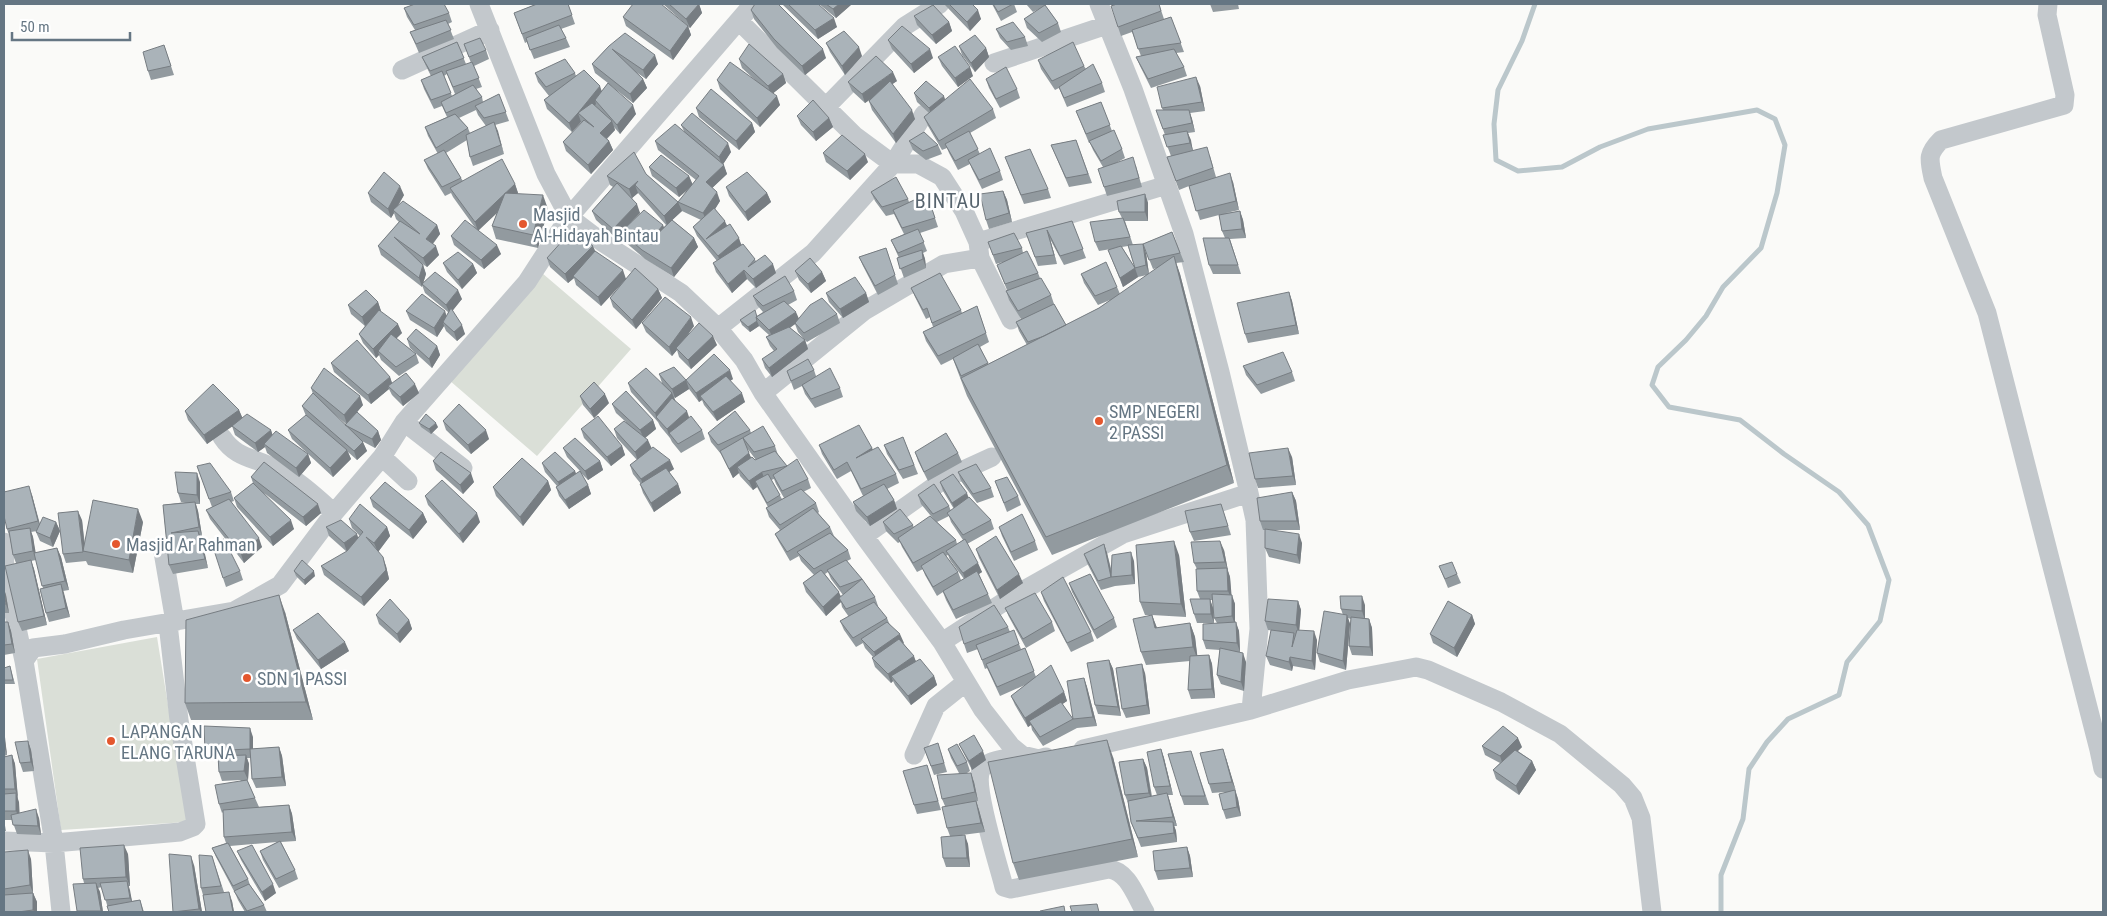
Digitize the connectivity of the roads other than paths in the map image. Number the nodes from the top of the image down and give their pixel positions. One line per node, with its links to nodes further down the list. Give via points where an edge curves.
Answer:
1 (479, 4): 8 (street)
2 (753, 4): 6 (street)
3 (940, 4): 11 (street, via 905,26)
4 (1099, 4): 7 (street)
5 (2048, 4): 37 (street, via 2047,15 2065,95 2064,105 1941,140 1928,159 1987,313)
6 (739, 22): 11 (street); 15 (street)
7 (1107, 25): 9 (street); 14 (street)
8 (490, 30): 10 (street); 15 (street, via 546,174)
9 (994, 63)
10 (402, 70)
11 (826, 108): 13 (street, via 855,136)
12 (924, 114): 13 (street)
13 (893, 164): 16 (street, via 918,164 942,177 964,211); 18 (street, via 814,253)
14 (1167, 185): 16 (street); 26 (street, via 1186,244)
15 (569, 217): 18 (street, via 681,293); 20 (street, via 527,282)
16 (979, 250): 17 (street); 19 (street, via 944,264 864,311)
17 (1011, 320)
18 (718, 328): 19 (street, via 744,360)
19 (763, 394): 28 (street)
20 (404, 422): 22 (street); 24 (street)
21 (222, 437): 27 (street, via 237,453 278,469)
22 (382, 457): 25 (street); 27 (street)
23 (992, 457): 28 (street, via 946,478)
24 (463, 468)
25 (408, 481)
26 (1249, 493): 33 (street, via 1123,534 1013,596); 36 (street, via 1255,520 1260,629)
27 (334, 513): 32 (street, via 280,585 234,612)
28 (864, 536): 33 (street)
29 (4, 542): 31 (street)
30 (163, 552): 32 (street)
31 (4, 572): 34 (street)
32 (172, 623): 34 (street, via 33,648); 42 (street, via 179,720 196,824 180,832)
33 (942, 642): 35 (street)
34 (24, 661): 42 (street)
35 (966, 682): 38 (street, via 936,706); 39 (street, via 983,710)
36 (1251, 710): 39 (street, via 1039,759); 45 (street, via 1348,680 1416,667 1443,675 1501,702 1560,734 1622,785 1633,798 1641,818)
37 (2101, 750): 40 (street)
38 (914, 755)
39 (1022, 755): 44 (street, via 989,762 979,779 1004,887 1020,888 1117,870)
40 (2103, 769)
41 (4, 841): 42 (street)
42 (54, 843): 43 (street)
43 (62, 912)
44 (1145, 912)
45 (1652, 912)

